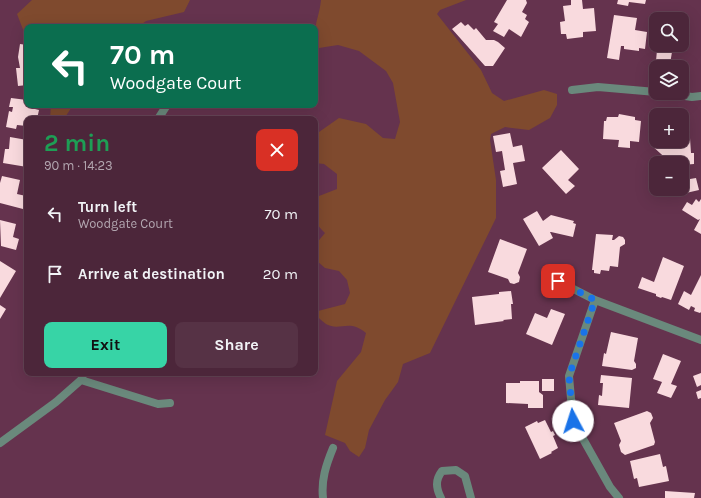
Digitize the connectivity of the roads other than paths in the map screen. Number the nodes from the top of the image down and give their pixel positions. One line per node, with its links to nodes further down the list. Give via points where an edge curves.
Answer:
1 (572, 90): 2 (street, via 598,87)
2 (649, 91)
3 (701, 96): 4 (street)
4 (689, 97)
5 (558, 281): 6 (street)
6 (595, 300): 7 (street); 15 (street, via 569,376 573,421 610,488)
7 (701, 340)
8 (82, 377): 9 (street, via 158,404); 10 (street, via 56,402)
9 (170, 403)
10 (0, 443)
11 (333, 448): 12 (street, via 325,469)
12 (323, 498)
13 (441, 498): 14 (street, via 436,483 442,472 449,470 456,470 465,476)
14 (471, 498)
15 (619, 498)

